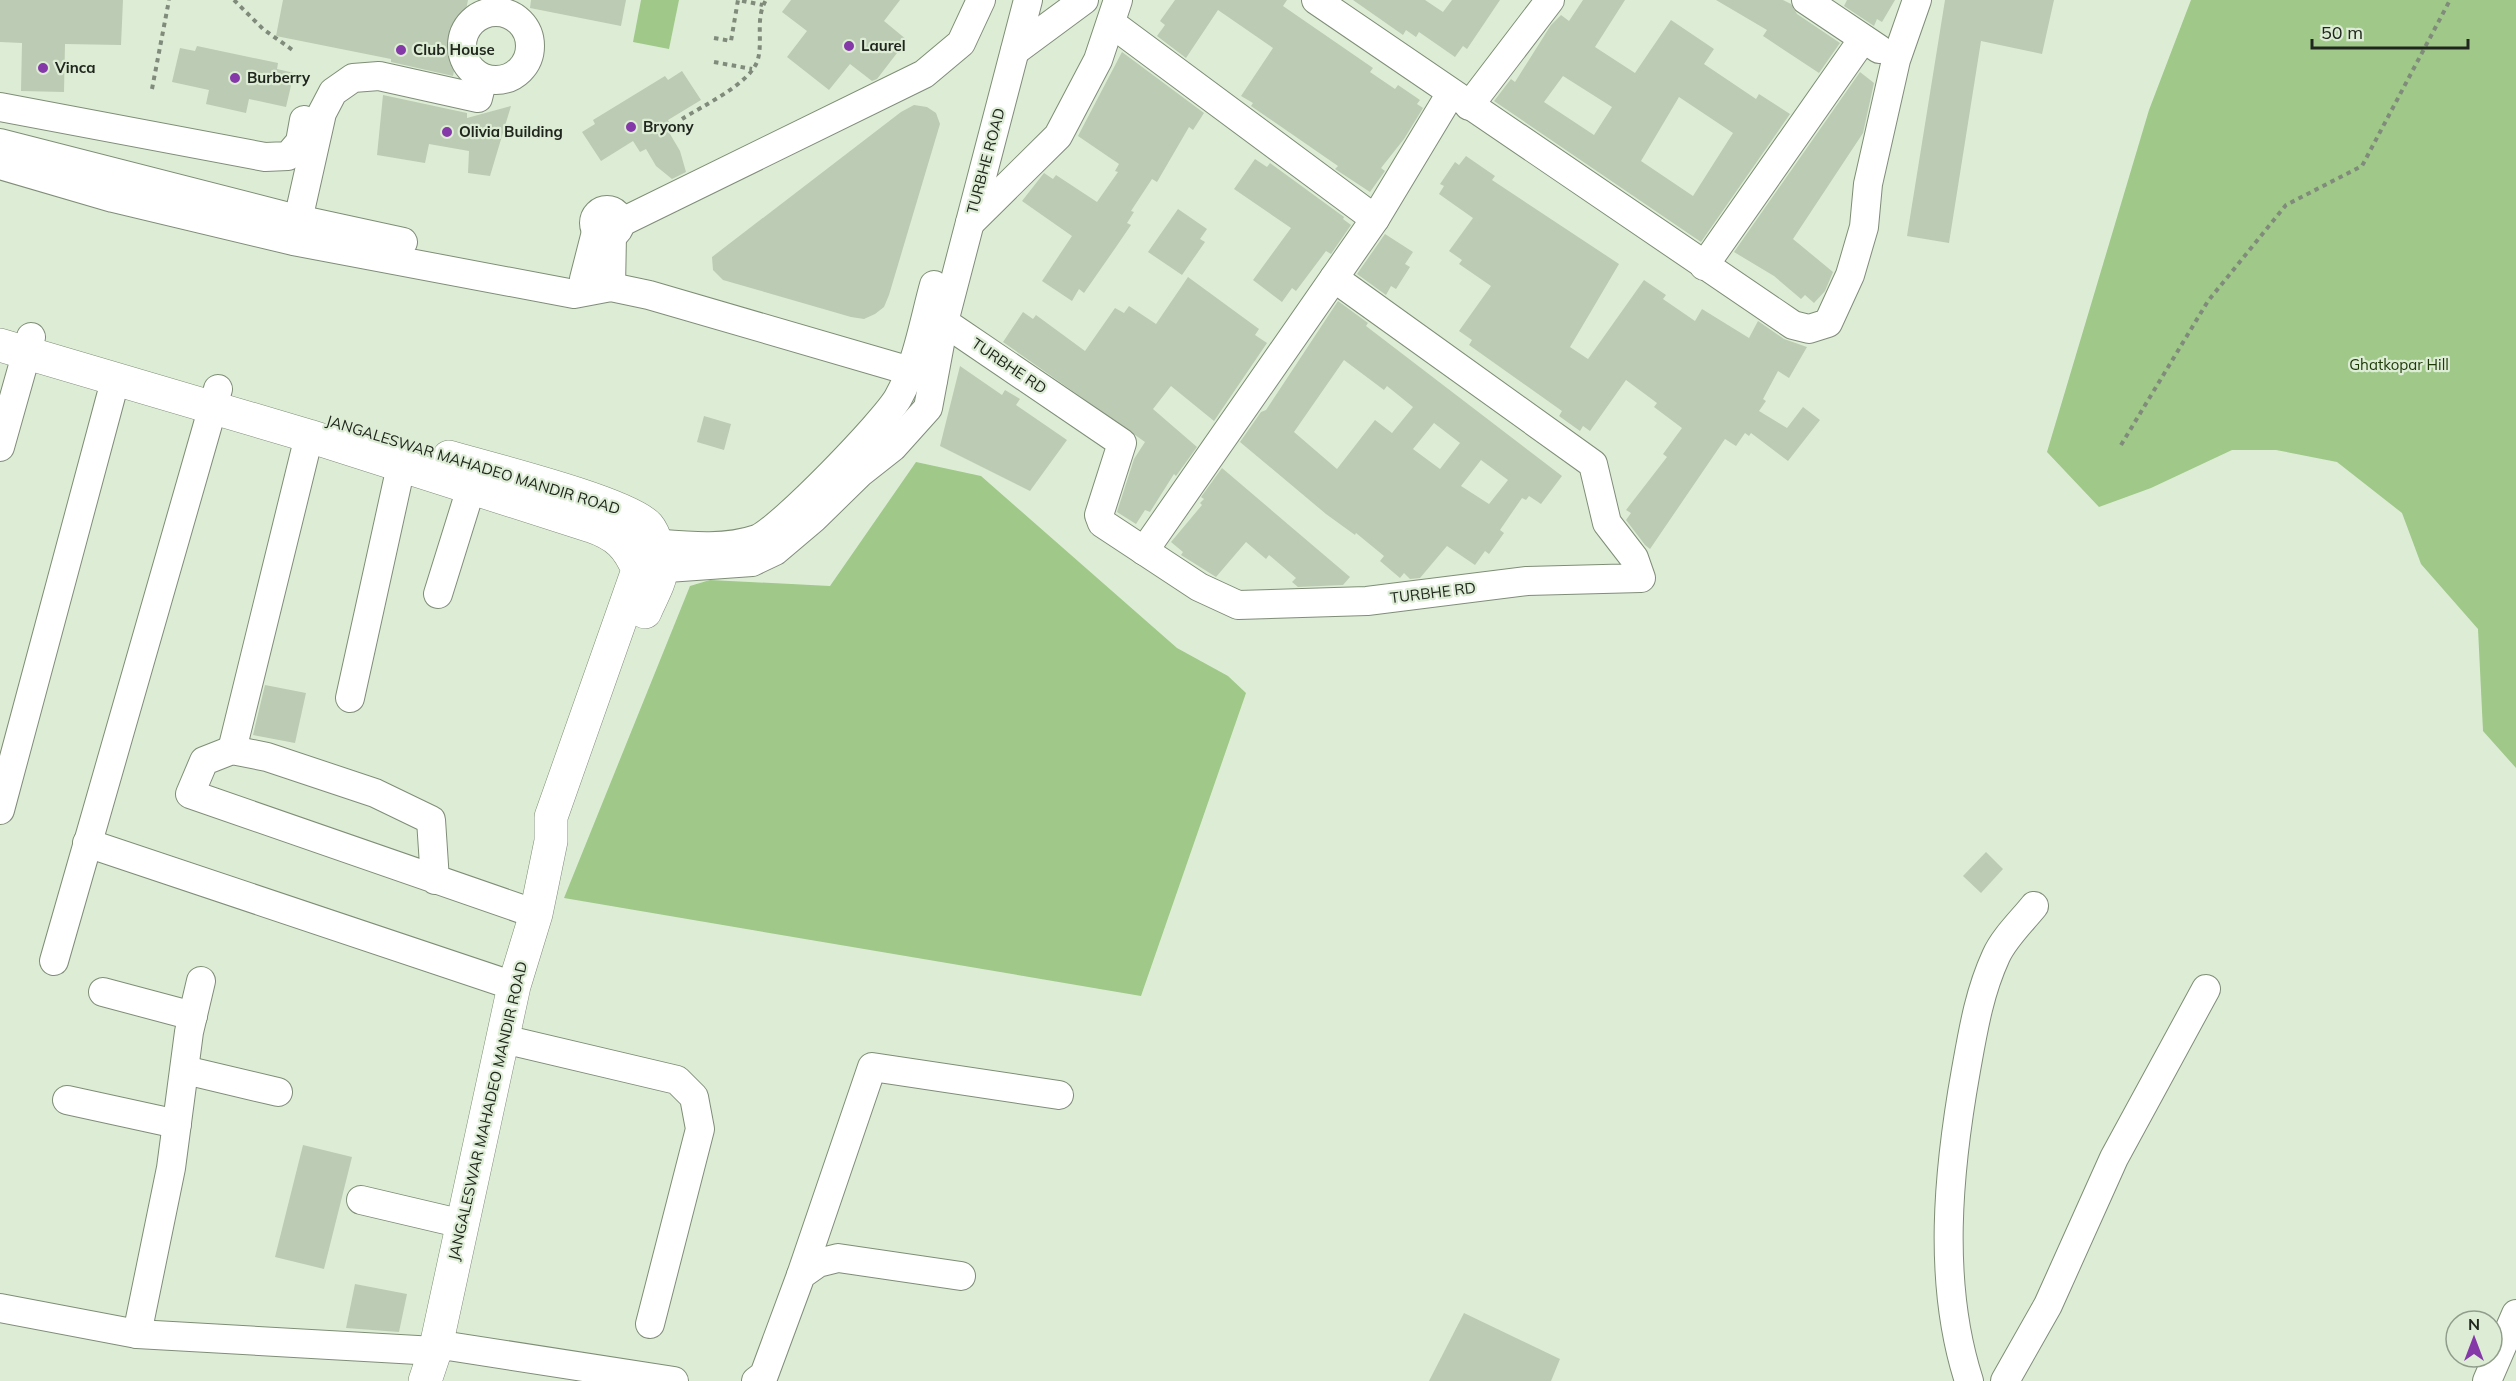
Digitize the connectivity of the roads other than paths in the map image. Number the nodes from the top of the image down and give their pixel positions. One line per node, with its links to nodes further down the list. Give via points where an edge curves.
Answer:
1 (981, 0): 26 (street, via 961,43 924,74 610,230)
2 (1010, 0): 30 (street)
3 (1028, 0): 11 (street, TURBHE ROAD)
4 (1084, 0): 11 (street)
5 (1316, 0): 14 (street)
6 (1550, 0): 14 (street)
7 (1806, 0): 10 (street)
8 (1917, 0): 12 (street)
9 (1114, 12): 21 (street); 22 (street, via 1098,60 1058,136)
10 (1863, 39): 12 (street); 24 (street)
11 (1015, 51): 22 (street, TURBHE ROAD)
12 (1896, 60): 24 (street, via 1868,184 1864,227 1850,275 1828,323 1809,329 1793,325)
13 (483, 78): 23 (street, via 478,98 379,75 353,78 333,92 322,113)
14 (1460, 100): 21 (street); 24 (street)
15 (0, 107): 17 (street)
16 (304, 120): 17 (street, via 300,142 288,156 266,157)
17 (139, 133): 20 (street)
18 (0, 143): 20 (street)
19 (0, 165): 20 (street)
20 (130, 186): 23 (street)
21 (1375, 219): 25 (street)
22 (970, 223): 27 (street, TURBHE ROAD)
23 (296, 230): 26 (street, via 533,278)
24 (1704, 266)
25 (1334, 278): 37 (street); 37 (street, TURBHE RD, via 1593,464 1607,523 1635,558 1641,578 1527,581 1367,601 1238,605 1199,587)
26 (596, 285): 30 (street, via 658,297)
27 (944, 322): 30 (street, TURBHE ROAD); 37 (street, TURBHE RD, via 1122,443 1099,514 1102,523)
28 (0, 326): 29 (main road, JANGALESWAR MAHADEO MANDIR ROAD)
29 (19, 345): 31 (main road, JANGALESWAR MAHADEO MANDIR ROAD); 32 (main road, JANGALESWAR MAHADEO MANDIR ROAD); 34 (street)
30 (921, 376): 38 (street, via 801,505 759,538)
31 (115, 381): 32 (main road, JANGALESWAR MAHADEO MANDIR ROAD); 42 (street)
32 (215, 398): 33 (main road, JANGALESWAR MAHADEO MANDIR ROAD); 38 (main road, JANGALESWAR MAHADEO MANDIR ROAD, via 626,511 647,525); 43 (street)
33 (309, 436): 35 (main road, JANGALESWAR MAHADEO MANDIR ROAD); 41 (street)
34 (0, 447)
35 (401, 466): 36 (main road, JANGALESWAR MAHADEO MANDIR ROAD); 40 (street)
36 (471, 488): 38 (main road, JANGALESWAR MAHADEO MANDIR ROAD, via 608,532); 39 (street)
37 (1144, 551)
38 (644, 556): 46 (main road, JANGALESWAR MAHADEO MANDIR ROAD, via 551,817 551,840)
39 (438, 594)
40 (350, 698)
41 (232, 750): 44 (street, via 267,757 375,793 431,820); 44 (street, via 204,761 190,794)
42 (0, 810)
43 (87, 843): 47 (street); 49 (street)
44 (435, 880): 46 (street)
45 (2034, 906): 71 (street, via 1997,954 1979,998 1954,1139 1949,1263 1958,1346)
46 (536, 914): 49 (main road, JANGALESWAR MAHADEO MANDIR ROAD)
47 (54, 961)
48 (201, 981): 52 (street)
49 (514, 986): 53 (main road, JANGALESWAR MAHADEO MANDIR ROAD)
50 (2206, 988): 72 (street, via 2114,1158 2048,1305)
51 (103, 992): 52 (street)
52 (193, 1016): 54 (street)
53 (503, 1038): 60 (main road, JANGALESWAR MAHADEO MANDIR ROAD); 65 (street, via 677,1080 694,1097 700,1129)
54 (185, 1070): 55 (street); 58 (street)
55 (278, 1092)
56 (1059, 1095): 61 (street, via 872,1067)
57 (67, 1100): 58 (street)
58 (177, 1124): 66 (street)
59 (361, 1200): 60 (street)
60 (463, 1224): 67 (main road, JANGALESWAR MAHADEO MANDIR ROAD)
61 (801, 1275): 62 (street, via 818,1263 838,1258); 70 (street, via 764,1375)
62 (961, 1276)
63 (0, 1308): 66 (street)
64 (2516, 1314): 73 (street)
65 (651, 1324)
66 (136, 1334): 67 (street)
67 (435, 1351): 68 (main road, JANGALESWAR MAHADEO MANDIR ROAD); 69 (street, via 448,1346)
68 (424, 1381)
69 (675, 1381)
70 (756, 1381)
71 (1969, 1381)
72 (2005, 1381)
73 (2487, 1381)

